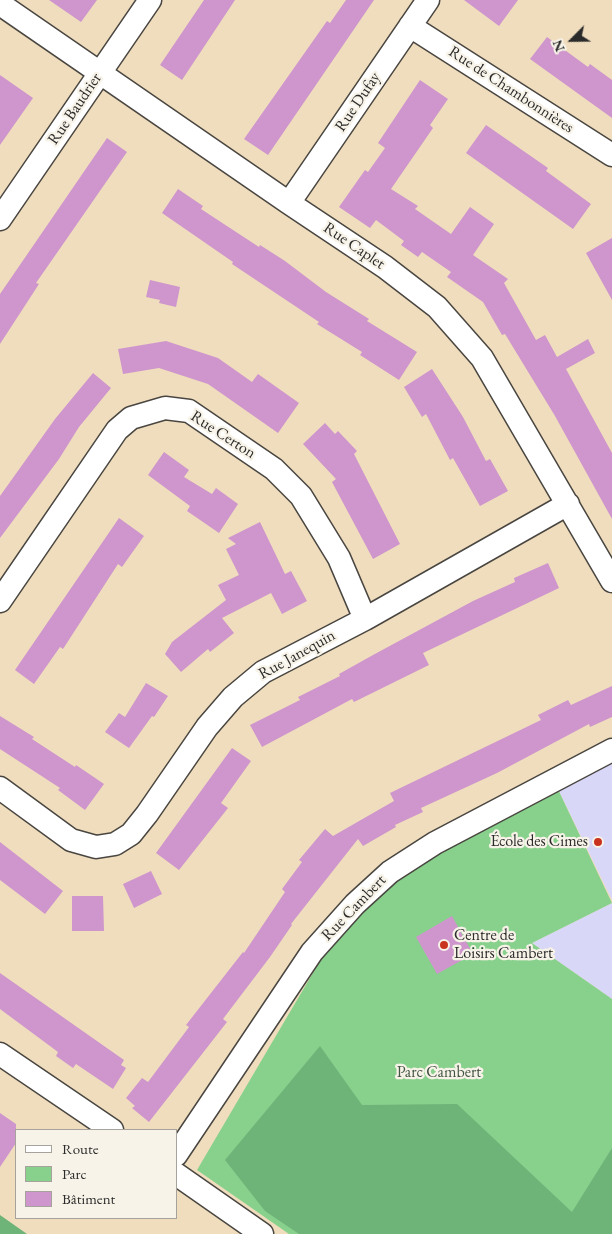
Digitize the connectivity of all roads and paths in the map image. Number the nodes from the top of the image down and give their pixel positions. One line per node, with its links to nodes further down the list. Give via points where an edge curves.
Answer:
1 (150, 0): 5 (street, Rue Baudrier)
2 (428, 0): 4 (street, Rue Dufay)
3 (0, 4): 5 (street, Rue Caplet)
4 (410, 26): 6 (street, Rue de Chambonnières); 7 (street, Rue Dufay)
5 (99, 74): 7 (street, Rue Caplet); 8 (street, Rue Baudrier)
6 (612, 155)
7 (289, 203): 9 (street, Rue Caplet, via 385,266 437,307 482,358)
8 (0, 219)
9 (568, 504): 10 (street, Rue Caplet); 12 (street, Rue Janequin)
10 (612, 581)
11 (0, 601): 12 (street, Rue Certon, via 116,430 131,418 165,408 189,411 274,469 301,496 339,558)
12 (364, 619): 14 (street, Rue Janequin, via 269,668 233,697 207,727 147,814 130,834 115,844 96,847 71,840)
13 (612, 750): 17 (street, Rue Cambert, via 435,843 390,872 354,904 312,952)
14 (0, 788)
15 (0, 1054): 16 (street)
16 (111, 1129)
17 (178, 1152)
18 (178, 1175): 19 (street)
19 (262, 1234)

